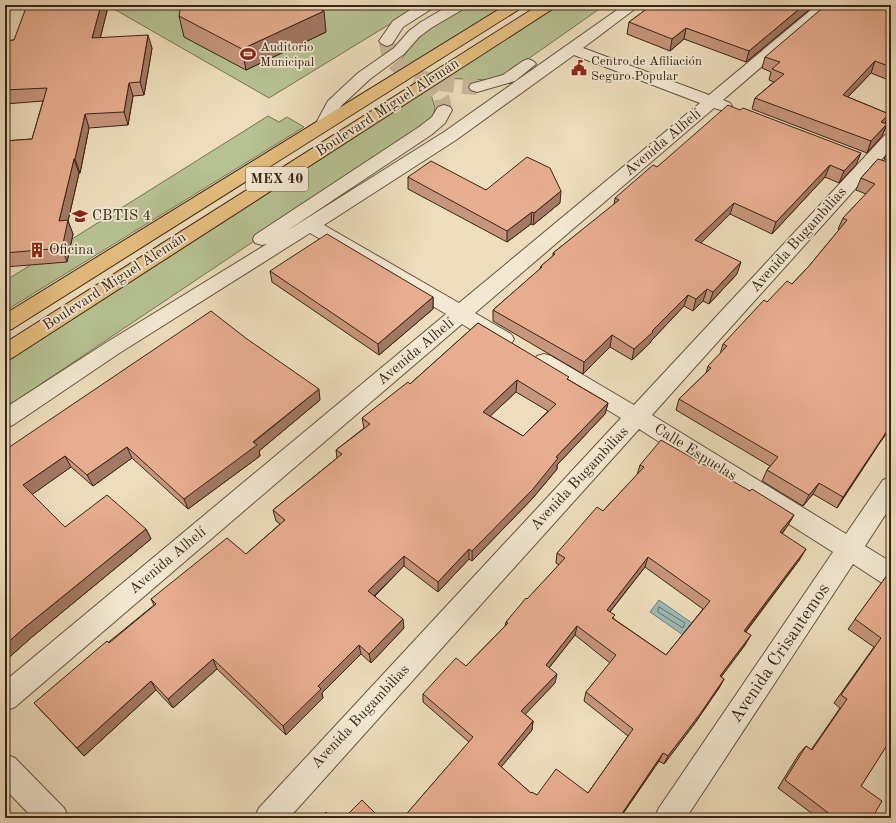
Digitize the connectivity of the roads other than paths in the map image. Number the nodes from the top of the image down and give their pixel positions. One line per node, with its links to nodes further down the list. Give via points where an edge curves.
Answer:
1 (428, 5): 8 (street, via 398,24)
2 (460, 5): 14 (street, via 426,25 414,34 400,51 364,76 334,104)
3 (516, 5): 14 (main road, Boulevard Miguel Alemán / MEX 40)
4 (549, 5): 20 (main road, Boulevard Miguel Alemán / MEX 40)
5 (611, 5): 10 (street, via 509,78)
6 (633, 5): 9 (street)
7 (826, 5): 11 (street, Avenida Alhelí)
8 (387, 41)
9 (573, 49): 11 (street); 16 (street, via 450,136)
10 (477, 87)
11 (711, 102): 13 (street); 17 (street, Avenida Alhelí)
12 (444, 110): 19 (street, via 439,120 426,131 243,251)
13 (740, 113)
14 (323, 125): 18 (main road, Boulevard Miguel Alemán / MEX 40)
15 (891, 139): 21 (street, Avenida Bugambilias)
16 (310, 225): 17 (street, Calle Espuelas); 19 (street)
17 (461, 314): 21 (street, Calle Espuelas); 26 (street, Avenida Alhelí)
18 (5, 324)
19 (111, 349): 22 (street)
20 (5, 353)
21 (636, 417): 24 (street, Calle Espuelas); 29 (street, Avenida Bugambilias)
22 (5, 419)
23 (891, 487): 24 (street, Avenida Crisantemos)
24 (850, 549): 25 (street, Calle Espuelas); 30 (street, Avenida Crisantemos)
25 (891, 574)
26 (5, 698)
27 (5, 768): 28 (street)
28 (54, 818)
29 (269, 818)
30 (669, 818)

